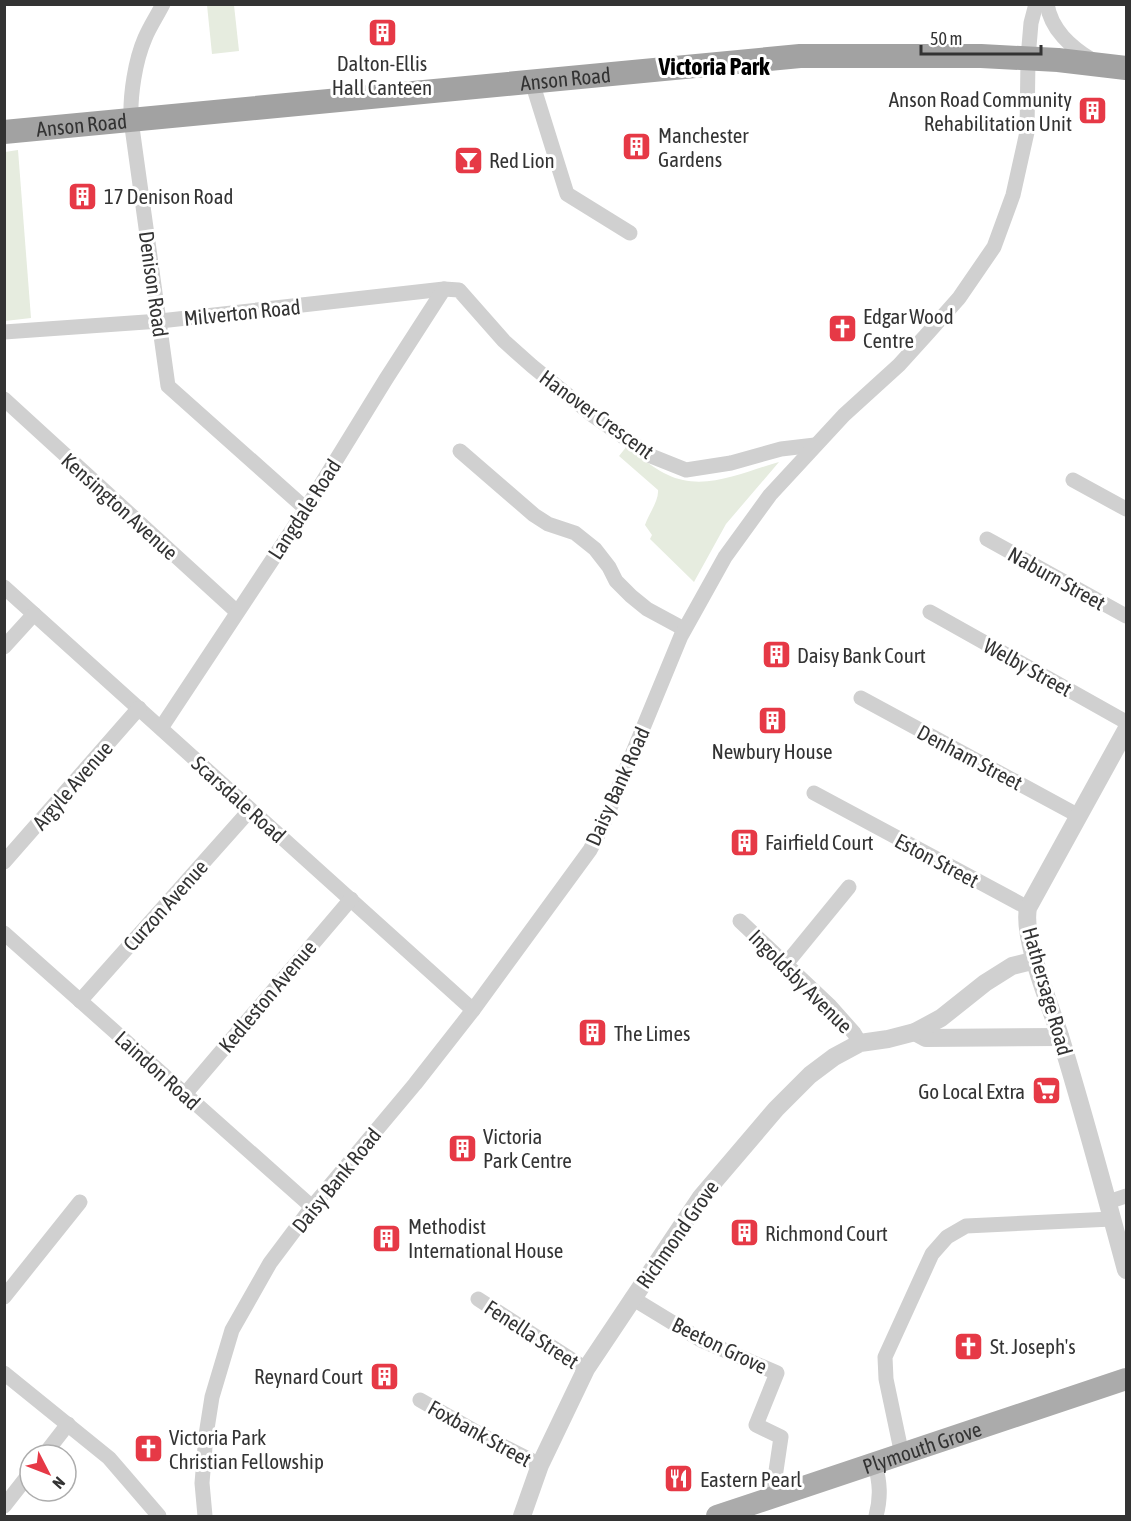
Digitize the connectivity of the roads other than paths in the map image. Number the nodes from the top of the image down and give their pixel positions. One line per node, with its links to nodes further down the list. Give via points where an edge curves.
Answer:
1 (163, 4): 8 (street, Denison Road, via 145,39 130,94)
2 (1036, 4): 4 (street, Daisy Bank Road)
3 (1047, 4): 5 (street, via 1060,34)
4 (1028, 58): 5 (highway, Anson Road); 7 (highway, Anson Road, via 800,56); 15 (street, Daisy Bank Road, via 1028,132 1013,195 994,247 959,298 921,341)
5 (1099, 65): 6 (highway, Anson Road)
6 (1126, 68)
7 (532, 82): 8 (highway, Anson Road); 10 (street, via 567,194)
8 (131, 120): 9 (highway, Anson Road); 12 (street, Denison Road)
9 (4, 132)
10 (630, 232)
11 (444, 289): 12 (street, Milverton Road); 15 (street, Hanover Crescent, via 459,290 532,366 651,456 686,470); 18 (street, Langdale Road)
12 (160, 321): 13 (street, Milverton Road); 18 (street, Denison Road, via 168,386)
13 (4, 332)
14 (4, 399): 22 (street, Kensington Avenue)
15 (815, 445): 26 (street, Daisy Bank Road, via 770,495 725,557)
16 (460, 451): 26 (street, via 534,515 575,533 594,549 631,596)
17 (1073, 480): 19 (street)
18 (306, 509): 22 (street, Langdale Road)
19 (1126, 509)
20 (987, 539): 25 (street, Naburn Street)
21 (4, 587): 24 (street, Scarsdale Road)
22 (237, 612): 31 (street, Langdale Road)
23 (930, 612): 30 (street, Welby Street)
24 (34, 614): 27 (street); 29 (street, Scarsdale Road)
25 (1126, 616)
26 (684, 630): 45 (street, Daisy Bank Road, via 590,850)
27 (4, 647)
28 (861, 698): 35 (street, Denham Street)
29 (139, 708): 31 (street, Scarsdale Road); 36 (street, Argyle Avenue)
30 (1126, 722)
31 (161, 728): 34 (street, Scarsdale Road)
32 (1126, 730): 35 (street, Hathersage Road)
33 (814, 794): 39 (street, Eston Street)
34 (250, 810): 38 (street, Scarsdale Road); 44 (street, Curzon Avenue)
35 (1079, 816): 39 (street, Hathersage Road)
36 (4, 862)
37 (849, 887): 43 (street)
38 (351, 899): 45 (street, Scarsdale Road); 49 (street, Kedleston Avenue)
39 (1028, 908): 42 (street, Hathersage Road)
40 (740, 921): 43 (street, Ingoldsby Avenue)
41 (4, 933): 44 (street, Laindon Road)
42 (1036, 960): 46 (street, Richmond Grove, via 1012,966 941,1018); 47 (street, Hathersage Road)
43 (786, 964): 48 (street, Ingoldsby Avenue, via 830,1006)
44 (80, 1001): 49 (street, Laindon Road)
45 (473, 1011): 52 (street, Daisy Bank Road)
46 (915, 1032): 47 (street, Richmond Grove, via 926,1038); 48 (street, Richmond Grove)
47 (1060, 1037): 53 (street, Hathersage Road)
48 (860, 1043): 56 (street, Richmond Grove, via 810,1075 746,1143 701,1197)
49 (185, 1094): 52 (street, Laindon Road)
50 (1126, 1196): 53 (street)
51 (80, 1202): 55 (street)
52 (312, 1207): 71 (street, Daisy Bank Road, via 270,1263 232,1330 212,1397 206,1436 202,1483)
53 (1110, 1210): 54 (street, Hathersage Road); 64 (street, via 966,1226 946,1238 932,1254 885,1357)
54 (1126, 1270)
55 (4, 1297)
56 (632, 1298): 58 (street, Richmond Grove); 69 (street, Beeton Grove, via 701,1340 777,1373 756,1425 781,1437)
57 (478, 1299): 58 (street, Fenella Street)
58 (586, 1369): 66 (street, Richmond Grove)
59 (4, 1373): 62 (street)
60 (1126, 1379): 64 (main road, Plymouth Grove)
61 (420, 1400): 66 (street, Foxbank Street)
62 (68, 1424): 63 (street); 70 (street, via 109,1458)
63 (53, 1443)
64 (902, 1455): 65 (main road, Plymouth Grove)
65 (875, 1464): 69 (main road, Plymouth Grove); 74 (street, via 881,1485)
66 (540, 1465): 72 (street, Richmond Grove)
67 (18, 1488): 68 (street)
68 (4, 1506)
69 (762, 1506): 73 (main road, Plymouth Grove)
70 (159, 1516)
71 (205, 1516)
72 (522, 1516)
73 (717, 1516)
74 (876, 1516)

